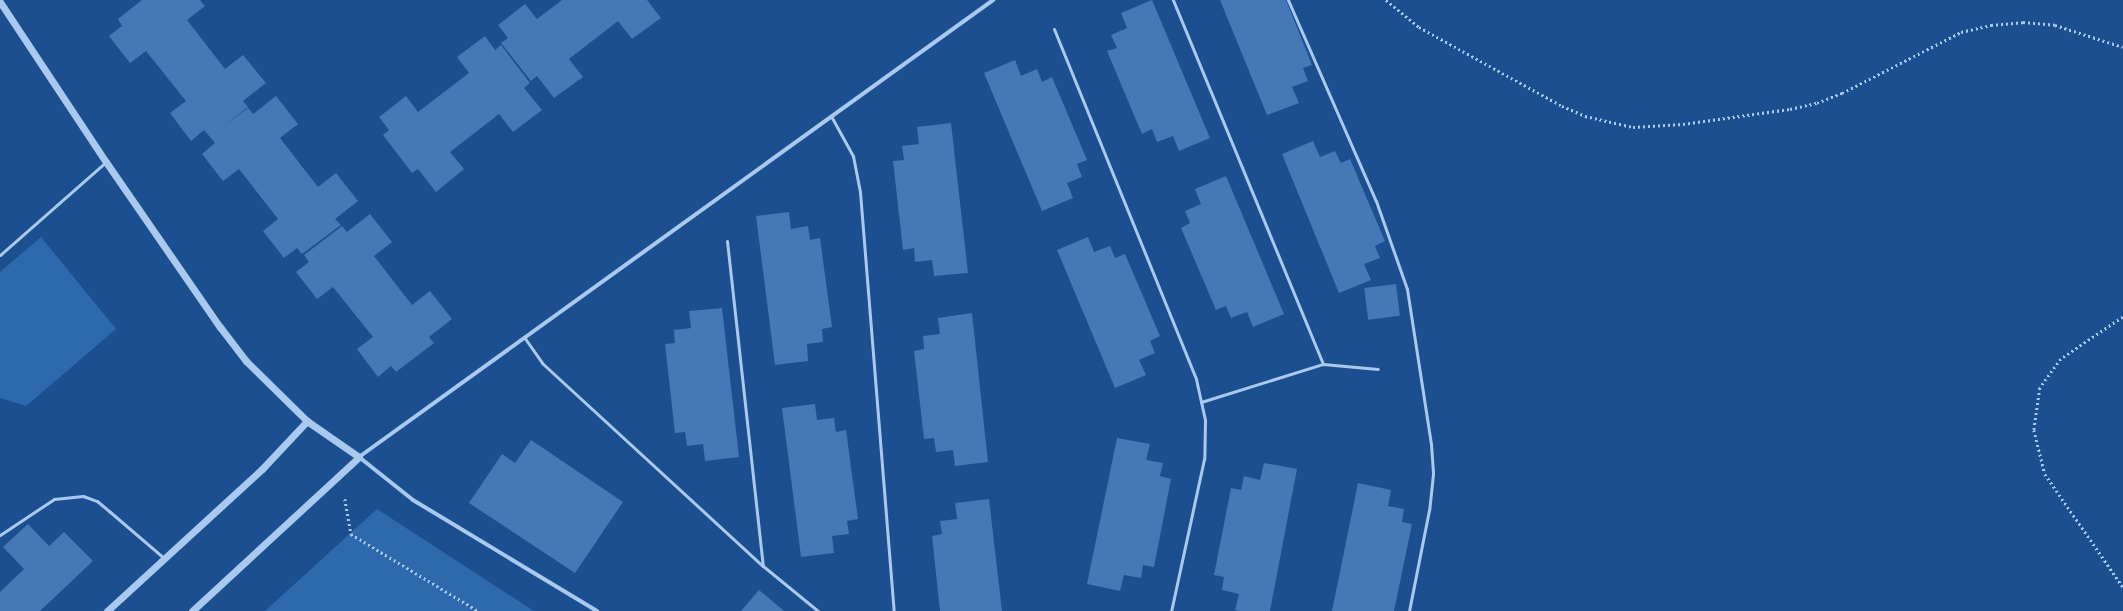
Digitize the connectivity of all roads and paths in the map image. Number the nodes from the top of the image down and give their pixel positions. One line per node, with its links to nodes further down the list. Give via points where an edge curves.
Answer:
1 (993, 0): 8 (street)
2 (1173, 0): 14 (lane)
3 (1288, 0): 31 (lane, via 1376,201 1407,289 1431,444 1433,474 1429,510)
4 (1386, 0): 7 (path, via 1419,27 1562,106 1591,118 1633,127 1682,124 1817,103 1842,93 1960,32 1991,24 2023,22 2055,25)
5 (0, 2): 9 (street)
6 (1054, 29): 16 (lane, via 1196,379)
7 (2123, 47)
8 (831, 116): 13 (street); 29 (lane, via 853,156 860,192)
9 (106, 162): 11 (lane); 17 (street, via 246,361)
10 (727, 241): 22 (lane)
11 (0, 255)
12 (2123, 317): 23 (path, via 2061,359 2040,388 2034,430 2044,474)
13 (524, 338): 18 (street); 22 (lane, via 542,364)
14 (1323, 364): 15 (lane); 16 (lane)
15 (1378, 369)
16 (1201, 402): 30 (lane, via 1205,420 1204,459)
17 (307, 421): 18 (street); 21 (street, via 262,469)
18 (359, 457): 19 (street); 27 (street, via 413,500)
19 (341, 474): 25 (street); 26 (path, via 351,534)
20 (0, 535): 21 (lane, via 54,499 83,496 97,501 109,510)
21 (165, 558): 24 (street)
22 (763, 566): 28 (lane)
23 (2123, 587)
24 (108, 611)
25 (192, 611)
26 (478, 611)
27 (597, 611)
28 (818, 611)
29 (894, 611)
30 (1171, 611)
31 (1409, 611)

